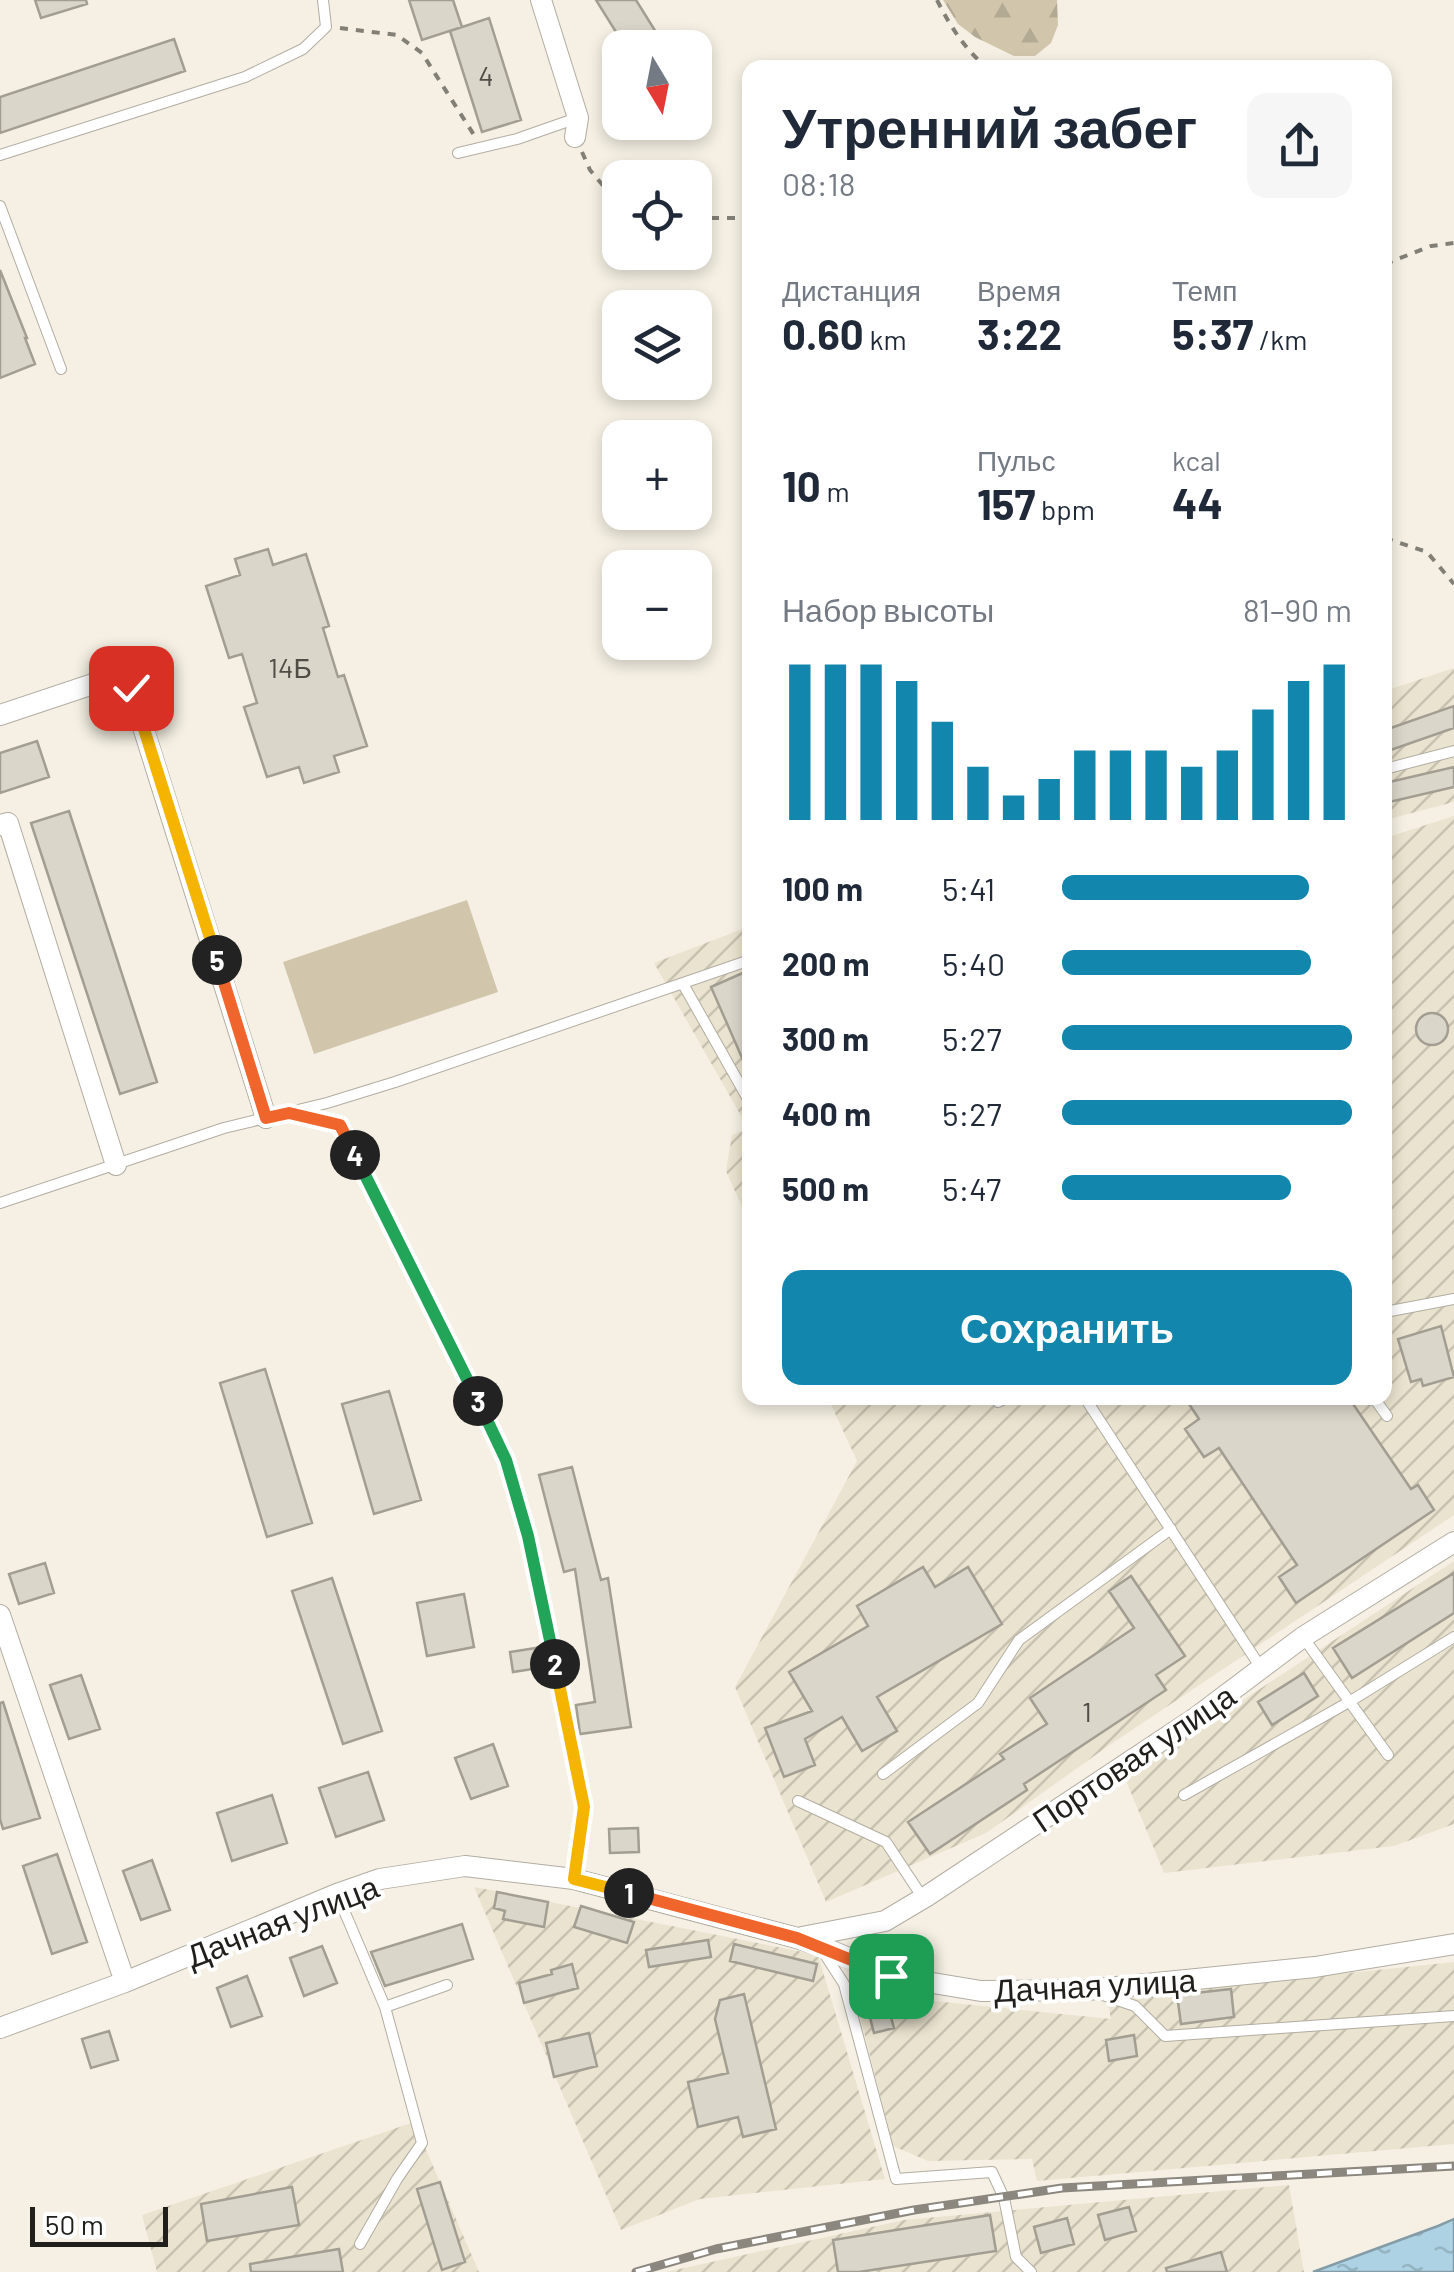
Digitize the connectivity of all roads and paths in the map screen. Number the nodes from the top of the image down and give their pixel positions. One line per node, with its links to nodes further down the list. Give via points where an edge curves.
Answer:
1 (322, 0): 4 (lane)
2 (541, 0): 6 (street)
3 (936, 0): 5 (path)
4 (326, 26): 7 (path, via 398,35 422,53); 9 (lane, via 303,49 244,77)
5 (977, 60)
6 (576, 127): 7 (lane); 10 (path, via 590,170)
7 (481, 148): 8 (lane)
8 (458, 153)
9 (0, 155)
10 (602, 184)
11 (0, 206): 16 (lane)
12 (712, 218): 13 (path)
13 (742, 218)
14 (1454, 244): 15 (path)
15 (1392, 261)
16 (62, 370)
17 (1392, 540): 18 (path, via 1426,552)
18 (1454, 584)
19 (0, 714): 27 (street, via 126,673)
20 (1454, 752): 21 (lane)
21 (1392, 767)
22 (0, 825): 28 (street, via 8,823)
23 (742, 965): 24 (lane)
24 (682, 984): 25 (lane); 26 (lane)
25 (742, 1089)
26 (289, 1113): 27 (lane); 35 (path, via 340,1125)
27 (266, 1118): 28 (lane)
28 (116, 1165): 29 (lane)
29 (0, 1202)
30 (1454, 1299): 31 (lane)
31 (1392, 1311)
32 (1090, 1405): 36 (lane)
33 (1379, 1405): 34 (lane)
34 (1388, 1416)
35 (506, 1460): 47 (lane, via 584,1807)
36 (1172, 1529): 41 (lane); 44 (lane, via 1019,1640 978,1703)
37 (1454, 1542): 39 (street, Портовая улица)
38 (2, 1628): 53 (street)
39 (1304, 1637): 41 (street, Портовая улица); 42 (lane)
40 (1454, 1638): 42 (lane)
41 (1261, 1668): 49 (street, Портовая улица)
42 (1349, 1702): 43 (lane); 45 (lane)
43 (1388, 1755)
44 (882, 1774)
45 (1184, 1795)
46 (798, 1801): 49 (lane, via 886,1842)
47 (574, 1879): 48 (street, Дачная улица, via 465,1866 380,1879); 50 (street, Дачная улица)
48 (337, 1894): 53 (street, Дачная улица); 56 (lane)
49 (923, 1898): 50 (street, Портовая улица, via 885,1921)
50 (797, 1938): 52 (street, Дачная улица)
51 (1454, 1944): 55 (street, Дачная улица, via 1315,1968)
52 (818, 1945): 55 (street, Дачная улица, via 891,1976 981,1990); 60 (lane, via 844,1984 896,2180 992,2172 1016,2257)
53 (125, 1982): 58 (street, Дачная улица)
54 (447, 1985): 56 (lane)
55 (1087, 1990): 57 (lane, via 1134,2006 1165,2036)
56 (384, 2007): 59 (lane, via 422,2143)
57 (1454, 2016)
58 (0, 2028)
59 (360, 2244)
60 (1031, 2272)

